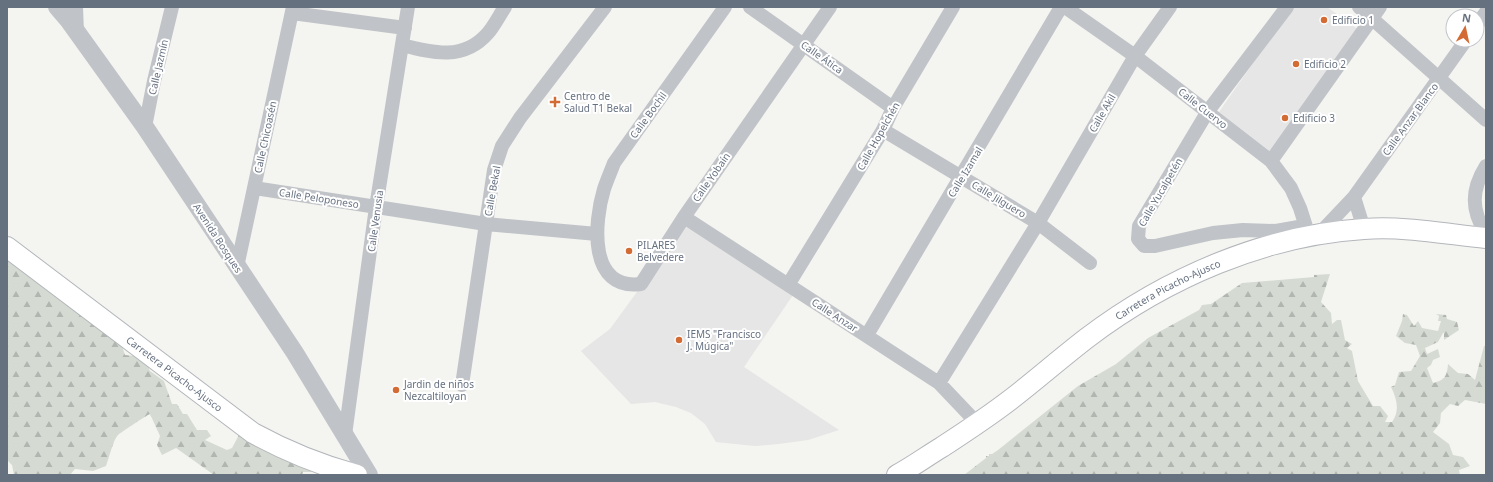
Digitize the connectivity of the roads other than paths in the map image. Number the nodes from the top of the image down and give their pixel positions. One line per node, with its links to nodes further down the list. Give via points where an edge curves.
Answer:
1 (57, 7): 20 (street, Avenida Bosques)
2 (76, 7): 20 (street)
3 (172, 7): 29 (street, Calle Jazmín)
4 (408, 7): 19 (street, Calle Venusia)
5 (505, 7): 22 (street, via 488,33 475,45 460,52 429,52)
6 (605, 7): 39 (street, Calle Bekal, via 520,118 502,146 494,170)
7 (725, 7): 42 (street, Calle Bochil, via 614,163 604,189)
8 (750, 7): 21 (street, Calle Ática)
9 (830, 7): 21 (street, Calle Yobaín)
10 (953, 7): 26 (street, Calle Hopelchén)
11 (1061, 7): 33 (street, Calle Izamal)
12 (1065, 7): 24 (street, Calle Cuervo)
13 (1170, 7): 24 (street, Calle Akil)
14 (1287, 7): 27 (street, Calle Yucalpetén)
15 (1359, 7): 18 (street)
16 (1380, 7): 18 (street)
17 (292, 10): 19 (street); 34 (street, Calle Chicoasén)
18 (1371, 19): 25 (street); 31 (street)
19 (405, 28): 22 (street, Calle Venusia)
20 (77, 33): 29 (street, Avenida Bosques)
21 (803, 44): 26 (street, Calle Ática); 37 (street, Calle Yobaín)
22 (402, 45): 36 (street, Calle Venusia)
23 (1460, 48): 25 (street, Calle Anzar Blanco)
24 (1135, 56): 27 (street, Calle Cuervo); 38 (street, Calle Akil)
25 (1439, 78): 28 (street); 35 (street, Calle Anzar Blanco)
26 (893, 108): 30 (street, Calle Hopelchén)
27 (1208, 111): 31 (street, Calle Cuervo); 41 (street, Calle Yucalpetén, via 1139,226 1138,239 1144,246 1155,246 1213,233 1243,230)
28 (1486, 120)
29 (145, 127): 47 (street, Avenida Bosques)
30 (883, 130): 33 (street, Calle Jilguero); 48 (street, Calle Hopelchén)
31 (1271, 161): 41 (street, Calle Cuervo, via 1291,188)
32 (1484, 171): 43 (street, via 1476,189 1474,204 1479,222)
33 (962, 177): 38 (street, Calle Jilguero); 49 (street, Calle Izamal)
34 (254, 188): 36 (street, Calle Peloponeso); 47 (street, Calle Chicoasén)
35 (1354, 198): 40 (street); 41 (street, Calle Anzar Blanco)
36 (376, 206): 39 (street, Calle Peloponeso); 53 (street, Calle Venusia)
37 (684, 217): 42 (street, Calle Yobaín, via 641,284 629,286 608,274 599,256); 48 (street, Calle Anzar)
38 (1038, 223): 46 (street, Calle Jilguero); 50 (street, Calle Akil)
39 (486, 224): 42 (street, Calle Peloponeso); 51 (street, Calle Bekal)
40 (1364, 229): 41 (main road, Carretera Picacho-Ajusco); 44 (main road, Carretera Picacho-Ajusco, via 1407,229)
41 (1311, 232): 52 (main road, Carretera Picacho-Ajusco, via 1207,268 1144,300 1089,337)
42 (597, 234)
43 (1486, 234)
44 (1486, 238)
45 (7, 247): 54 (main road, Carretera Picacho-Ajusco, via 253,433 311,461)
46 (1090, 263)
47 (237, 267): 53 (street, Avenida Bosques, via 295,353)
48 (788, 284): 49 (street, Calle Anzar)
49 (867, 335): 50 (street, Calle Anzar)
50 (939, 383): 52 (street, Calle Anzar)
51 (462, 385)
52 (977, 423): 56 (main road, Carretera Picacho-Ajusco)
53 (345, 435): 55 (street, Avenida Bosques)
54 (357, 475)
55 (369, 475)
56 (897, 475)

